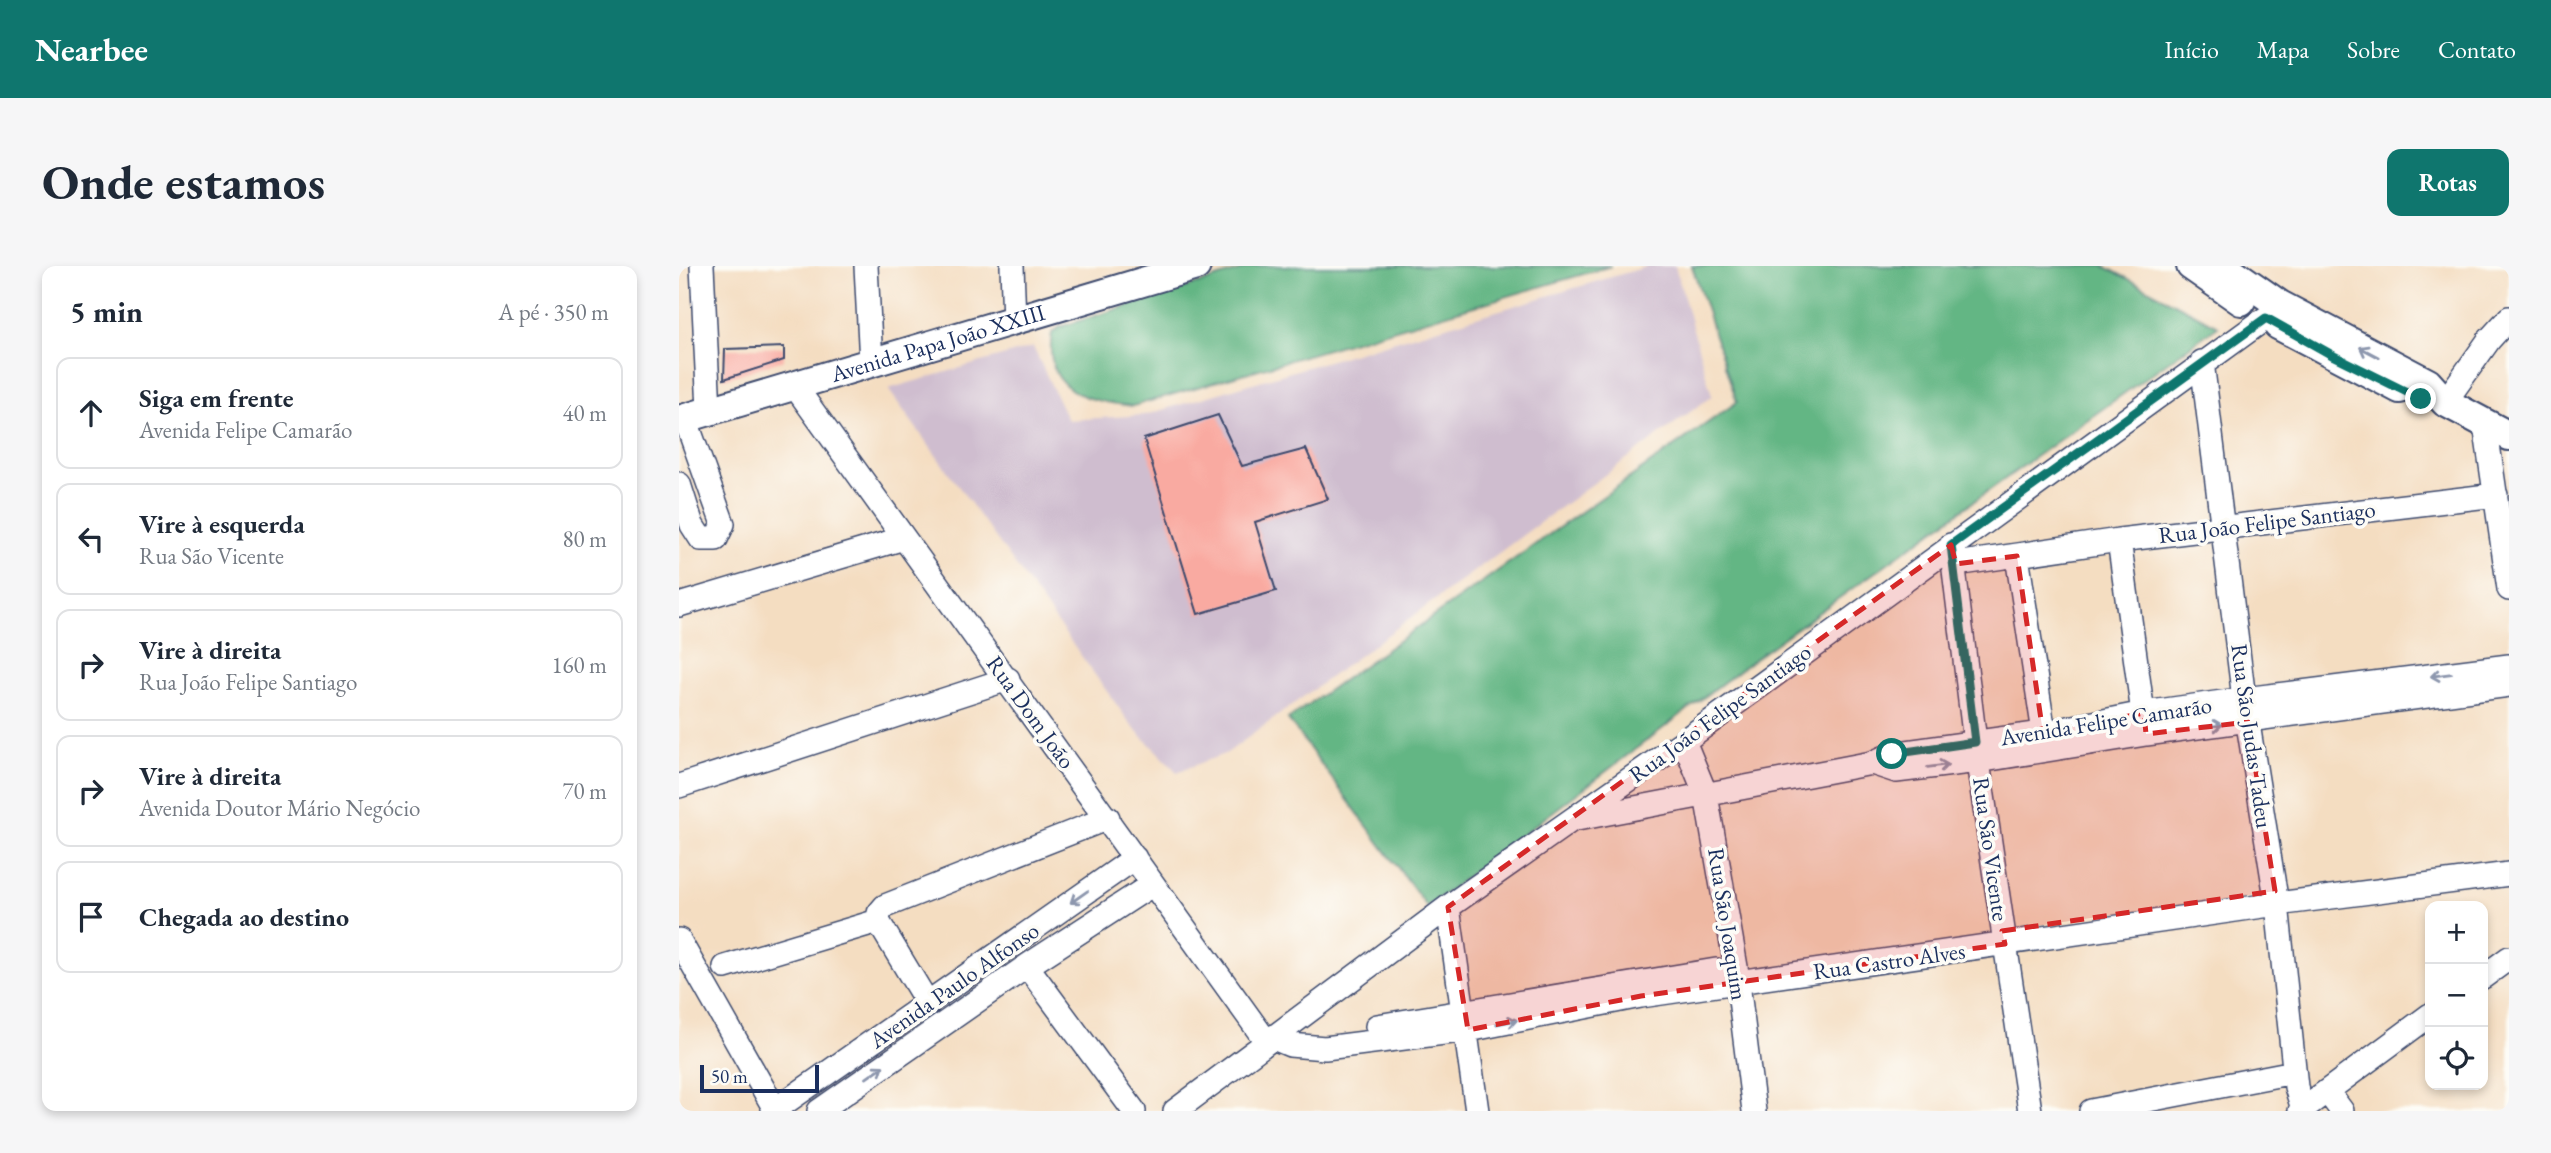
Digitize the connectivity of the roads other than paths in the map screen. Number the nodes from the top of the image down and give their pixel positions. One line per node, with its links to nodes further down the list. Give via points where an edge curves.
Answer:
1 (702, 266): 14 (street)
2 (866, 266): 11 (street)
3 (1012, 266): 9 (street)
4 (1196, 266): 9 (main road, Avenida Papa João XXIII)
5 (2191, 266): 7 (main road)
6 (2224, 266): 13 (main road, one-way to 6, via 2428,383 2280,305)
7 (2266, 318): 10 (street, Rua João Felipe Santiago); 13 (main road, via 2421,399)
8 (2509, 318): 13 (street)
9 (1014, 321): 11 (main road, Avenida Papa João XXIII)
10 (2201, 362): 19 (street, Rua São Judas Tadeu); 22 (street, Rua João Felipe Santiago)
11 (871, 363): 12 (main road, Avenida Papa João XXIII)
12 (794, 385): 14 (main road, Avenida Papa João XXIII); 20 (street, Rua Dom João)
13 (2445, 402): 15 (main road)
14 (691, 416): 16 (street)
15 (2497, 430): 18 (street)
16 (689, 463): 17 (street, via 723,524 716,539 701,539)
17 (679, 484)
18 (2496, 495): 19 (street, Rua João Felipe Santiago); 24 (street)
19 (2224, 527): 21 (street, Rua João Felipe Santiago); 29 (street, Rua São Judas Tadeu)
20 (904, 538): 25 (street); 27 (street, Rua Dom João)
21 (2119, 540): 23 (street, Rua João Felipe Santiago); 31 (street)
22 (1954, 554): 23 (street, Rua João Felipe Santiago); 32 (street, Rua João Felipe Santiago); 34 (street, Rua São Vicente)
23 (2017, 556): 33 (street)
24 (2509, 589)
25 (679, 605)
26 (2509, 666): 29 (street, Avenida Felipe Camarão, one-way to 29)
27 (1008, 679): 35 (street); 37 (street, Rua Dom João)
28 (2509, 685): 30 (street, Avenida Felipe Camarão)
29 (2244, 699): 30 (street, Rua São Judas Tadeu); 31 (street, Avenida Felipe Camarão)
30 (2248, 722): 31 (street, Avenida Felipe Camarão, one-way to 30); 43 (street, Rua São Judas Tadeu)
31 (2145, 723): 33 (street, Avenida Felipe Camarão)
32 (1684, 741): 36 (street, Rua São Joaquim); 38 (street, Rua João Felipe Santiago)
33 (2045, 742): 34 (street, Avenida Felipe Camarão)
34 (1977, 751): 36 (street, Avenida Felipe Camarão, via 1892,754 1872,763); 46 (street, Rua São Vicente)
35 (679, 786)
36 (1706, 794): 38 (street, Avenida Felipe Camarão); 52 (street, Rua São Joaquim)
37 (1108, 818): 39 (street, Rua Dom João); 45 (street, via 885,906)
38 (1571, 821): 44 (street, Rua João Felipe Santiago)
39 (1135, 858): 42 (street, Rua Dom João); 53 (street, Avenida Paulo Alfonso, one-way to 53)
40 (2509, 858): 43 (street, Rua Castro Alves)
41 (2509, 874): 43 (street, Rua Castro Alves)
42 (1153, 884): 49 (street, Avenida Paulo Alfonso); 56 (street, Rua Dom João)
43 (2276, 898): 46 (street, Rua Castro Alves); 57 (street, Rua São Judas Tadeu)
44 (1448, 907): 55 (street); 56 (street, Rua João Felipe Santiago)
45 (878, 921): 50 (street); 53 (street)
46 (2004, 938): 52 (street, Rua Castro Alves); 67 (street, Rua São Vicente)
47 (679, 940): 61 (street)
48 (2509, 958): 51 (street)
49 (1027, 966): 62 (street, Avenida Paulo Alfonso, one-way to 49); 63 (street)
50 (725, 967)
51 (2488, 973)
52 (1737, 974): 55 (street, Rua Castro Alves); 66 (street, Rua São Joaquim)
53 (928, 1004): 61 (street, Avenida Paulo Alfonso)
54 (2425, 1020): 58 (street)
55 (1466, 1021): 56 (street, Rua Castro Alves, via 1325,1048 1290,1045); 65 (street)
56 (1274, 1034): 59 (street, Rua João Felipe Santiago)
57 (2295, 1079): 60 (street, Rua São Judas Tadeu); 68 (street); 69 (street)
58 (2327, 1091): 60 (street); 70 (street)
59 (1204, 1100): 64 (street, Rua João Felipe Santiago)
60 (2301, 1110)
61 (774, 1111)
62 (819, 1111)
63 (1134, 1111)
64 (1175, 1111)
65 (1477, 1111)
66 (1754, 1111)
67 (2030, 1111)
68 (2091, 1111)
69 (2164, 1111)
70 (2343, 1111)

